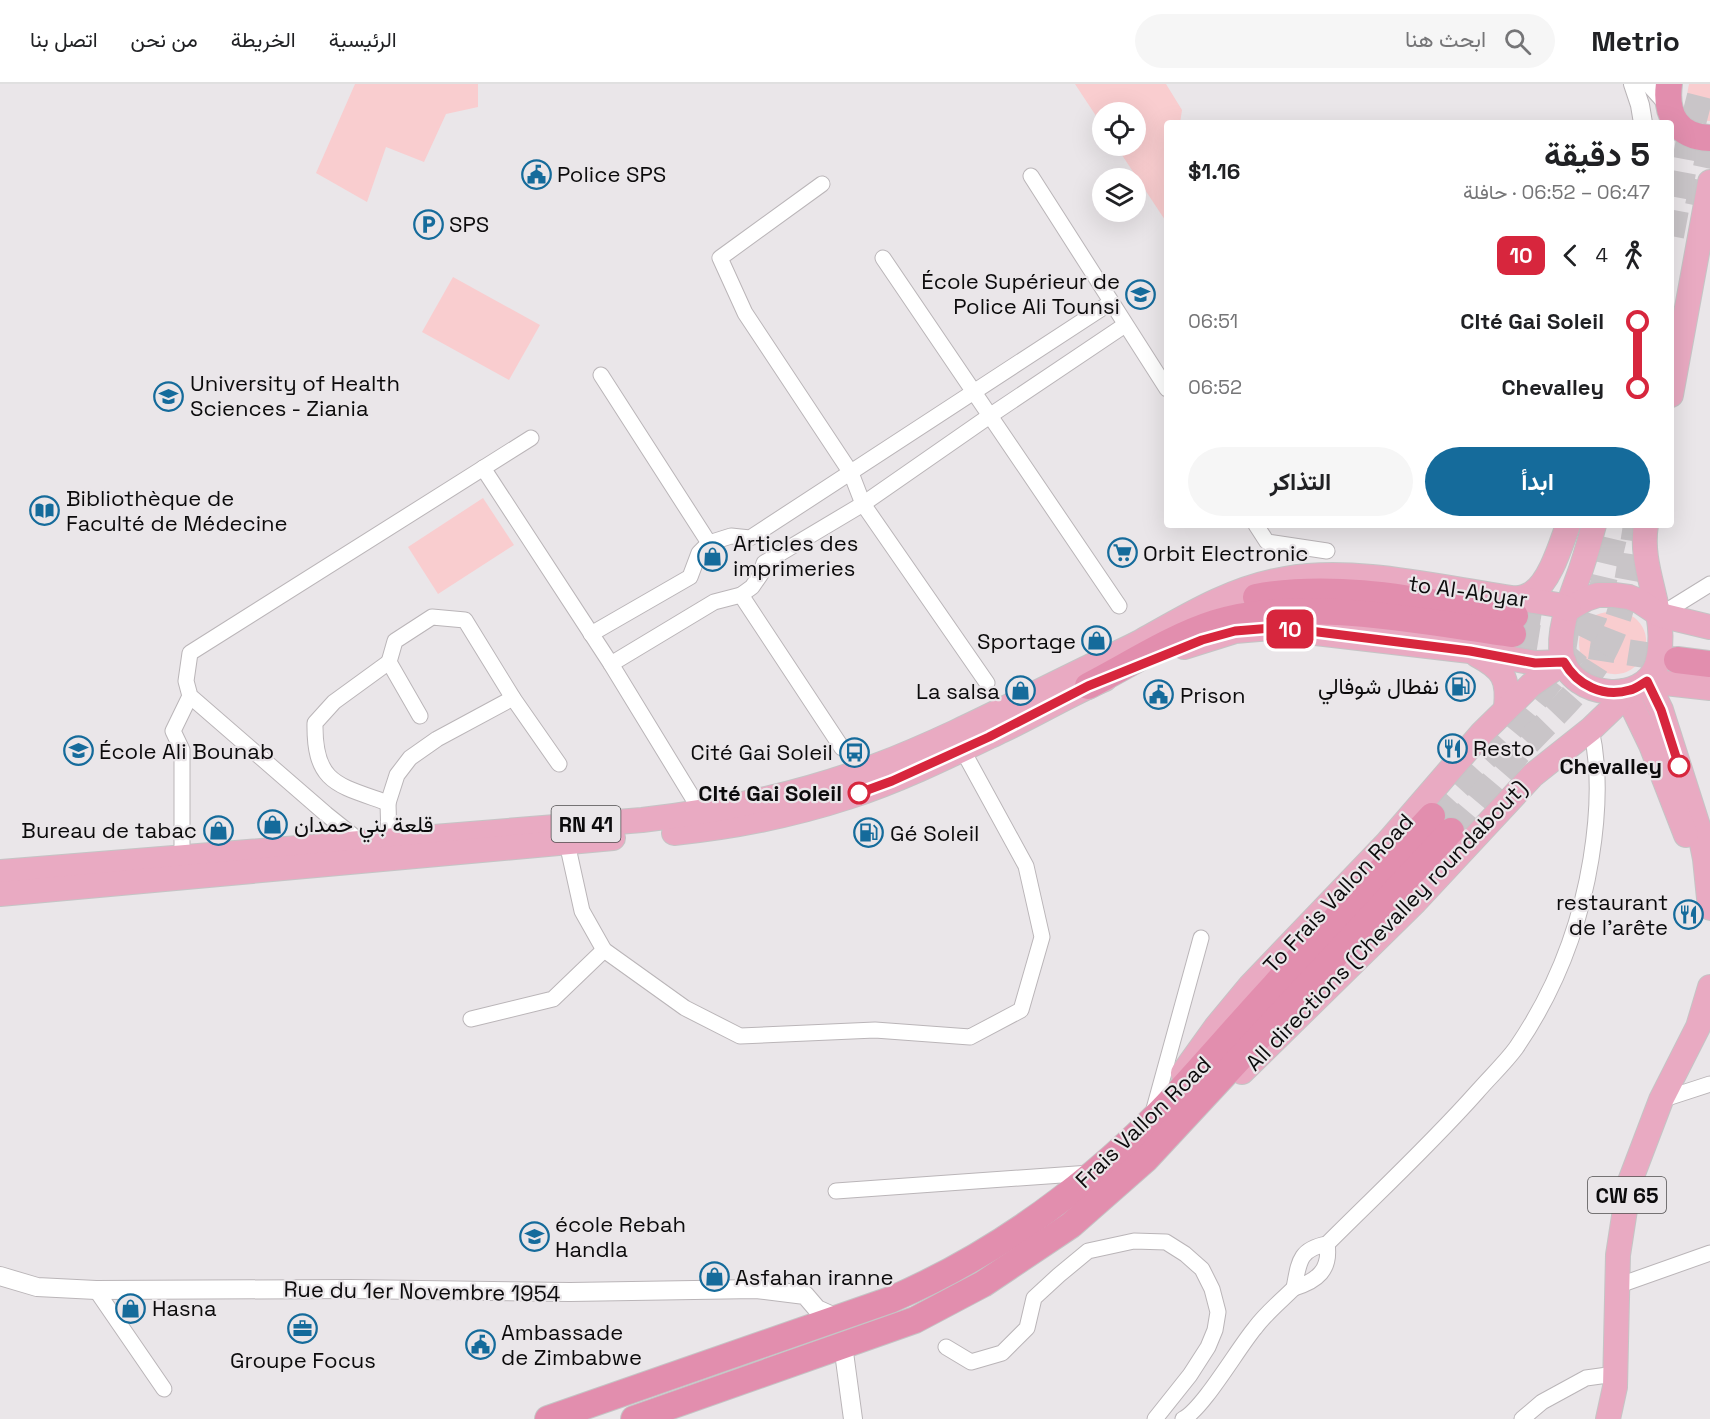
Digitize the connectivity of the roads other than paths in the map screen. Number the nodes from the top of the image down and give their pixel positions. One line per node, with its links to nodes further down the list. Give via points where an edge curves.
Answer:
1 (1634, 84): 4 (street)
2 (1650, 84): 3 (street)
3 (1666, 109): 5 (highway, via 1687,132)
4 (1642, 120)
5 (1710, 138)
6 (1031, 176): 10 (street)
7 (1710, 182): 13 (main road)
8 (822, 184): 19 (street, via 720,258 744,313)
9 (883, 258): 15 (street)
10 (1110, 303): 11 (street); 15 (street)
11 (1125, 325): 14 (street); 16 (street)
12 (601, 375): 26 (street)
13 (1674, 379)
14 (1164, 384)
15 (974, 392): 16 (street); 19 (street)
16 (991, 415): 20 (street); 31 (street)
17 (531, 438): 18 (street)
18 (483, 468): 36 (street); 49 (street, via 190,653 186,681)
19 (851, 473): 20 (street); 25 (street)
20 (863, 504): 28 (street); 45 (street)
21 (1258, 528): 27 (street, via 1267,542)
22 (1567, 528): 34 (main road, via 1538,589 1526,597)
23 (1593, 528): 32 (main road)
24 (1646, 528): 33 (main road, via 1645,551 1653,590)
25 (750, 538): 26 (street, via 731,536); 28 (street)
26 (710, 543): 36 (street, via 699,552 690,577)
27 (1327, 551)
28 (764, 562): 30 (street, via 752,587)
29 (1710, 584): 33 (street)
30 (741, 595): 42 (street, via 714,602); 55 (street)
31 (1119, 606)
32 (1569, 609): 33 (main road, via 1587,599 1614,595 1629,597); 34 (main road, to Al-Abyar, via 1552,604); 41 (main road, via 1562,636)
33 (1667, 614): 35 (main road); 44 (main road, via 1656,666)
34 (1514, 616): 37 (highway, via 1372,595 1295,593 1228,605); 37 (main road, to Al-Abyar, via 1367,577 1302,576 1256,585 1217,599); 46 (highway, via 1255,613 1203,628)
35 (1710, 627)
36 (591, 634): 42 (street)
37 (1138, 642): 59 (main road, RN 41, via 1007,708 878,765 819,785)
38 (1710, 646): 43 (highway, via 1678,651)
39 (1470, 651): 41 (main road, via 1535,663); 46 (main road, via 1302,630 1249,630 1202,640); 51 (main road, via 1503,674)
40 (389, 662): 50 (street, via 395,641 432,617 465,620); 52 (street); 58 (street, via 334,702 315,723 316,752 326,776)
41 (1564, 662): 48 (main road, via 1574,676 1593,689); 51 (main road, To Frais Vallon Road)
42 (611, 664): 59 (street)
43 (1710, 664)
44 (1647, 681): 47 (main road); 48 (main road); 67 (main road, via 1661,710 1699,829)
45 (987, 683)
46 (1088, 686): 56 (main road, RN 41)
47 (1710, 688)
48 (1624, 691): 53 (main road, All directions (Chevalley roundabout), via 1615,706); 54 (main road)
49 (190, 696): 62 (street); 64 (street, via 172,731 182,750)
50 (513, 698): 57 (street); 58 (street, via 410,758 397,775)
51 (1506, 708): 75 (main road, To Frais Vallon Road, via 1387,843 1250,986)
52 (420, 716)
53 (1591, 729): 54 (main road, via 1624,720); 76 (main road, All directions (Chevalley roundabout), via 1533,775 1406,910 1225,1089); 79 (street, via 1598,766 1596,829 1582,907 1539,1012 1515,1050 1455,1117)
54 (1646, 734): 67 (main road)
55 (842, 748)
56 (962, 749): 63 (main road, RN 41, via 892,781 799,811 708,829); 69 (street, via 1026,866 1042,937 1021,1010 970,1037 875,1030 740,1035 685,1008)
57 (559, 764)
58 (388, 803): 61 (street)
59 (702, 813): 61 (main road, RN 41)
60 (1442, 824): 76 (highway, Frais Vallon Road, via 1274,985 1191,1079)
61 (389, 840): 62 (main road, RN 41)
62 (361, 842): 64 (main road, RN 41)
63 (567, 843): 66 (main road, RN 41); 69 (street, via 582,911)
64 (182, 856): 65 (main road, RN 41)
65 (0, 872)
66 (0, 894)
67 (1709, 901)
68 (1201, 938): 75 (street)
69 (604, 950): 72 (street, via 553,999)
70 (1710, 987): 71 (main road, CW 65)
71 (1704, 1017): 74 (main road, CW 65)
72 (471, 1018)
73 (1710, 1084): 74 (street)
74 (1661, 1101): 82 (main road, CW 65, via 1629,1184 1621,1223)
75 (1154, 1109): 76 (main road, To Frais Vallon Road)
76 (1138, 1150): 77 (highway, Frais Vallon Road); 86 (highway, Frais Vallon Road, via 1071,1225 983,1284 915,1320)
77 (1093, 1173): 78 (street); 85 (highway, Frais Vallon Road, via 1024,1225 957,1268 890,1300)
78 (836, 1191)
79 (1327, 1244): 83 (street, via 1313,1247 1300,1259); 83 (street, via 1329,1255 1321,1274)
80 (1710, 1253): 82 (street)
81 (0, 1275): 84 (street, Rue du 1er Novembre 1954, via 38,1287)
82 (1617, 1286): 88 (main road, CW 65)
83 (1294, 1288): 95 (street, via 1256,1326 1201,1402)
84 (96, 1290): 85 (street, Rue du 1er Novembre 1954, via 756,1289 805,1295 817,1309); 89 (street)
85 (837, 1318): 91 (highway, Frais Vallon Road)
86 (843, 1345): 92 (highway, Frais Vallon Road); 93 (street)
87 (946, 1347): 90 (street, via 971,1362 1002,1353 1027,1328 1034,1299 1088,1251 1134,1241 1166,1242 1202,1269 1218,1312 1208,1347)
88 (1615, 1374): 96 (street, via 1586,1378 1542,1402); 97 (main road, CW 65)
89 (165, 1389)
90 (1167, 1411): 94 (street)
91 (548, 1419)
92 (633, 1419)
93 (853, 1419)
94 (1155, 1419)
95 (1183, 1419)
96 (1522, 1419)
97 (1608, 1419)

